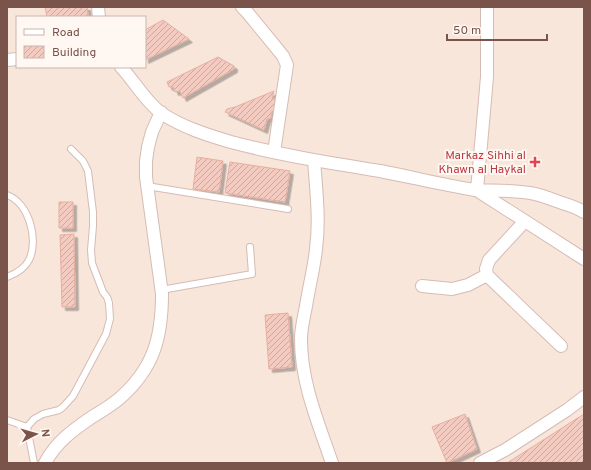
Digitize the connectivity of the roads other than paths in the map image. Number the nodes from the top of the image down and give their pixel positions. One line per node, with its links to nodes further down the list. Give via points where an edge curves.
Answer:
1 (242, 7): 6 (street, via 283,56 287,65)
2 (487, 7): 9 (street, via 487,77)
3 (123, 68): 4 (street, via 144,96)
4 (161, 112): 6 (street, via 174,121 214,137); 8 (street, via 152,132 146,161)
5 (71, 149): 23 (lane, via 83,161 88,171 93,212 92,263 107,296 110,319 106,334 73,396 64,407 43,414)
6 (274, 152): 7 (street)
7 (314, 160): 9 (street); 26 (street, via 318,235 301,338 306,386)
8 (147, 186): 11 (lane); 19 (street)
9 (477, 190): 12 (street, via 539,195); 13 (street)
10 (7, 195): 17 (lane, via 16,200 26,213 31,224 32,247 30,259 25,266)
11 (288, 209)
12 (584, 212)
13 (525, 221): 15 (street); 16 (street, via 489,260)
14 (250, 247): 19 (lane, via 252,274)
15 (584, 260)
16 (487, 274): 18 (street, via 468,285 452,289); 20 (street)
17 (7, 277)
18 (422, 286)
19 (161, 290): 25 (street, via 160,333 154,353 142,375 119,399 65,436 52,450)
20 (561, 346)
21 (584, 397): 27 (street)
22 (7, 420): 23 (lane)
23 (27, 427): 24 (lane)
24 (34, 463)
25 (45, 463)
26 (332, 463)
27 (482, 463)

